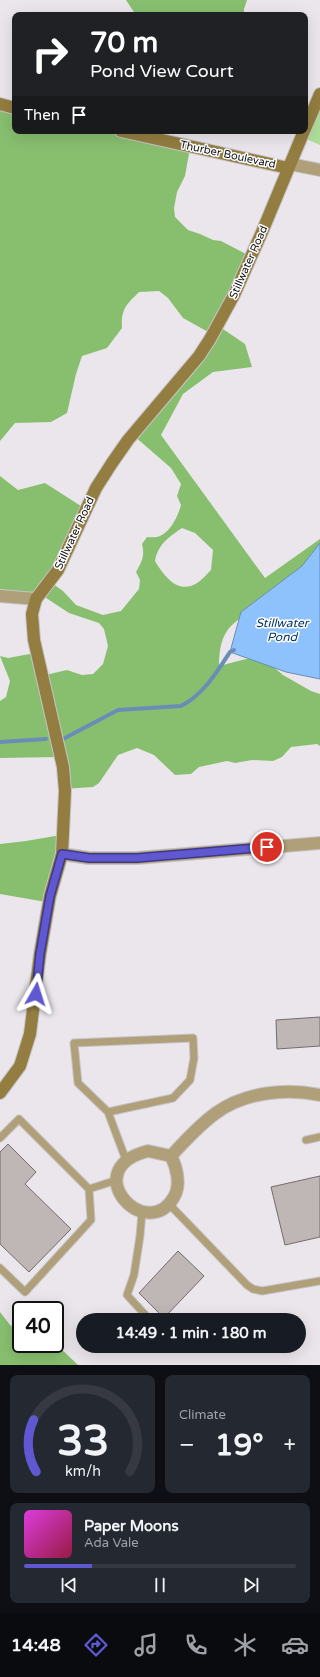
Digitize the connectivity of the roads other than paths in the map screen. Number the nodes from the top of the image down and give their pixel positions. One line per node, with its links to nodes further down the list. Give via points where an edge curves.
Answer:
1 (320, 94): 4 (street, Stillwater Road)
2 (0, 104): 3 (street)
3 (12, 107)
4 (308, 123)
5 (135, 134): 7 (street, Thurber Boulevard)
6 (303, 134): 7 (street, Stillwater Road)
7 (289, 166): 8 (street); 10 (street, Stillwater Road, via 236,291 210,340 112,463 96,488 58,570)
8 (320, 170)
9 (0, 596): 10 (street)
10 (36, 599): 12 (street, Stillwater Road, via 32,614 34,640 63,767 65,791)
11 (320, 843): 12 (street, via 137,858 89,858)
12 (62, 854): 13 (street, Stillwater Road, via 50,896 30,1034 20,1066)
13 (0, 1094)
14 (320, 1095): 19 (street, via 297,1091 274,1092 234,1103 217,1112)
15 (108, 1112): 15 (lane, via 173,1098 190,1080 194,1058 193,1038 74,1043 78,1083); 20 (lane)
16 (320, 1137): 18 (lane)
17 (0, 1138): 22 (lane, via 19,1119)
18 (306, 1140)
19 (171, 1156): 20 (street, via 148,1151); 23 (street, via 178,1176 178,1190)
20 (126, 1160): 21 (street, via 119,1169)
21 (116, 1180): 22 (lane); 24 (street, via 125,1202)
22 (89, 1189): 25 (lane, via 91,1220 25,1292)
23 (169, 1204): 24 (street, via 153,1213); 26 (lane, via 246,1286 262,1291)
24 (142, 1212): 27 (lane, via 134,1275 127,1295)
25 (0, 1268)
26 (320, 1281)
27 (144, 1313)

